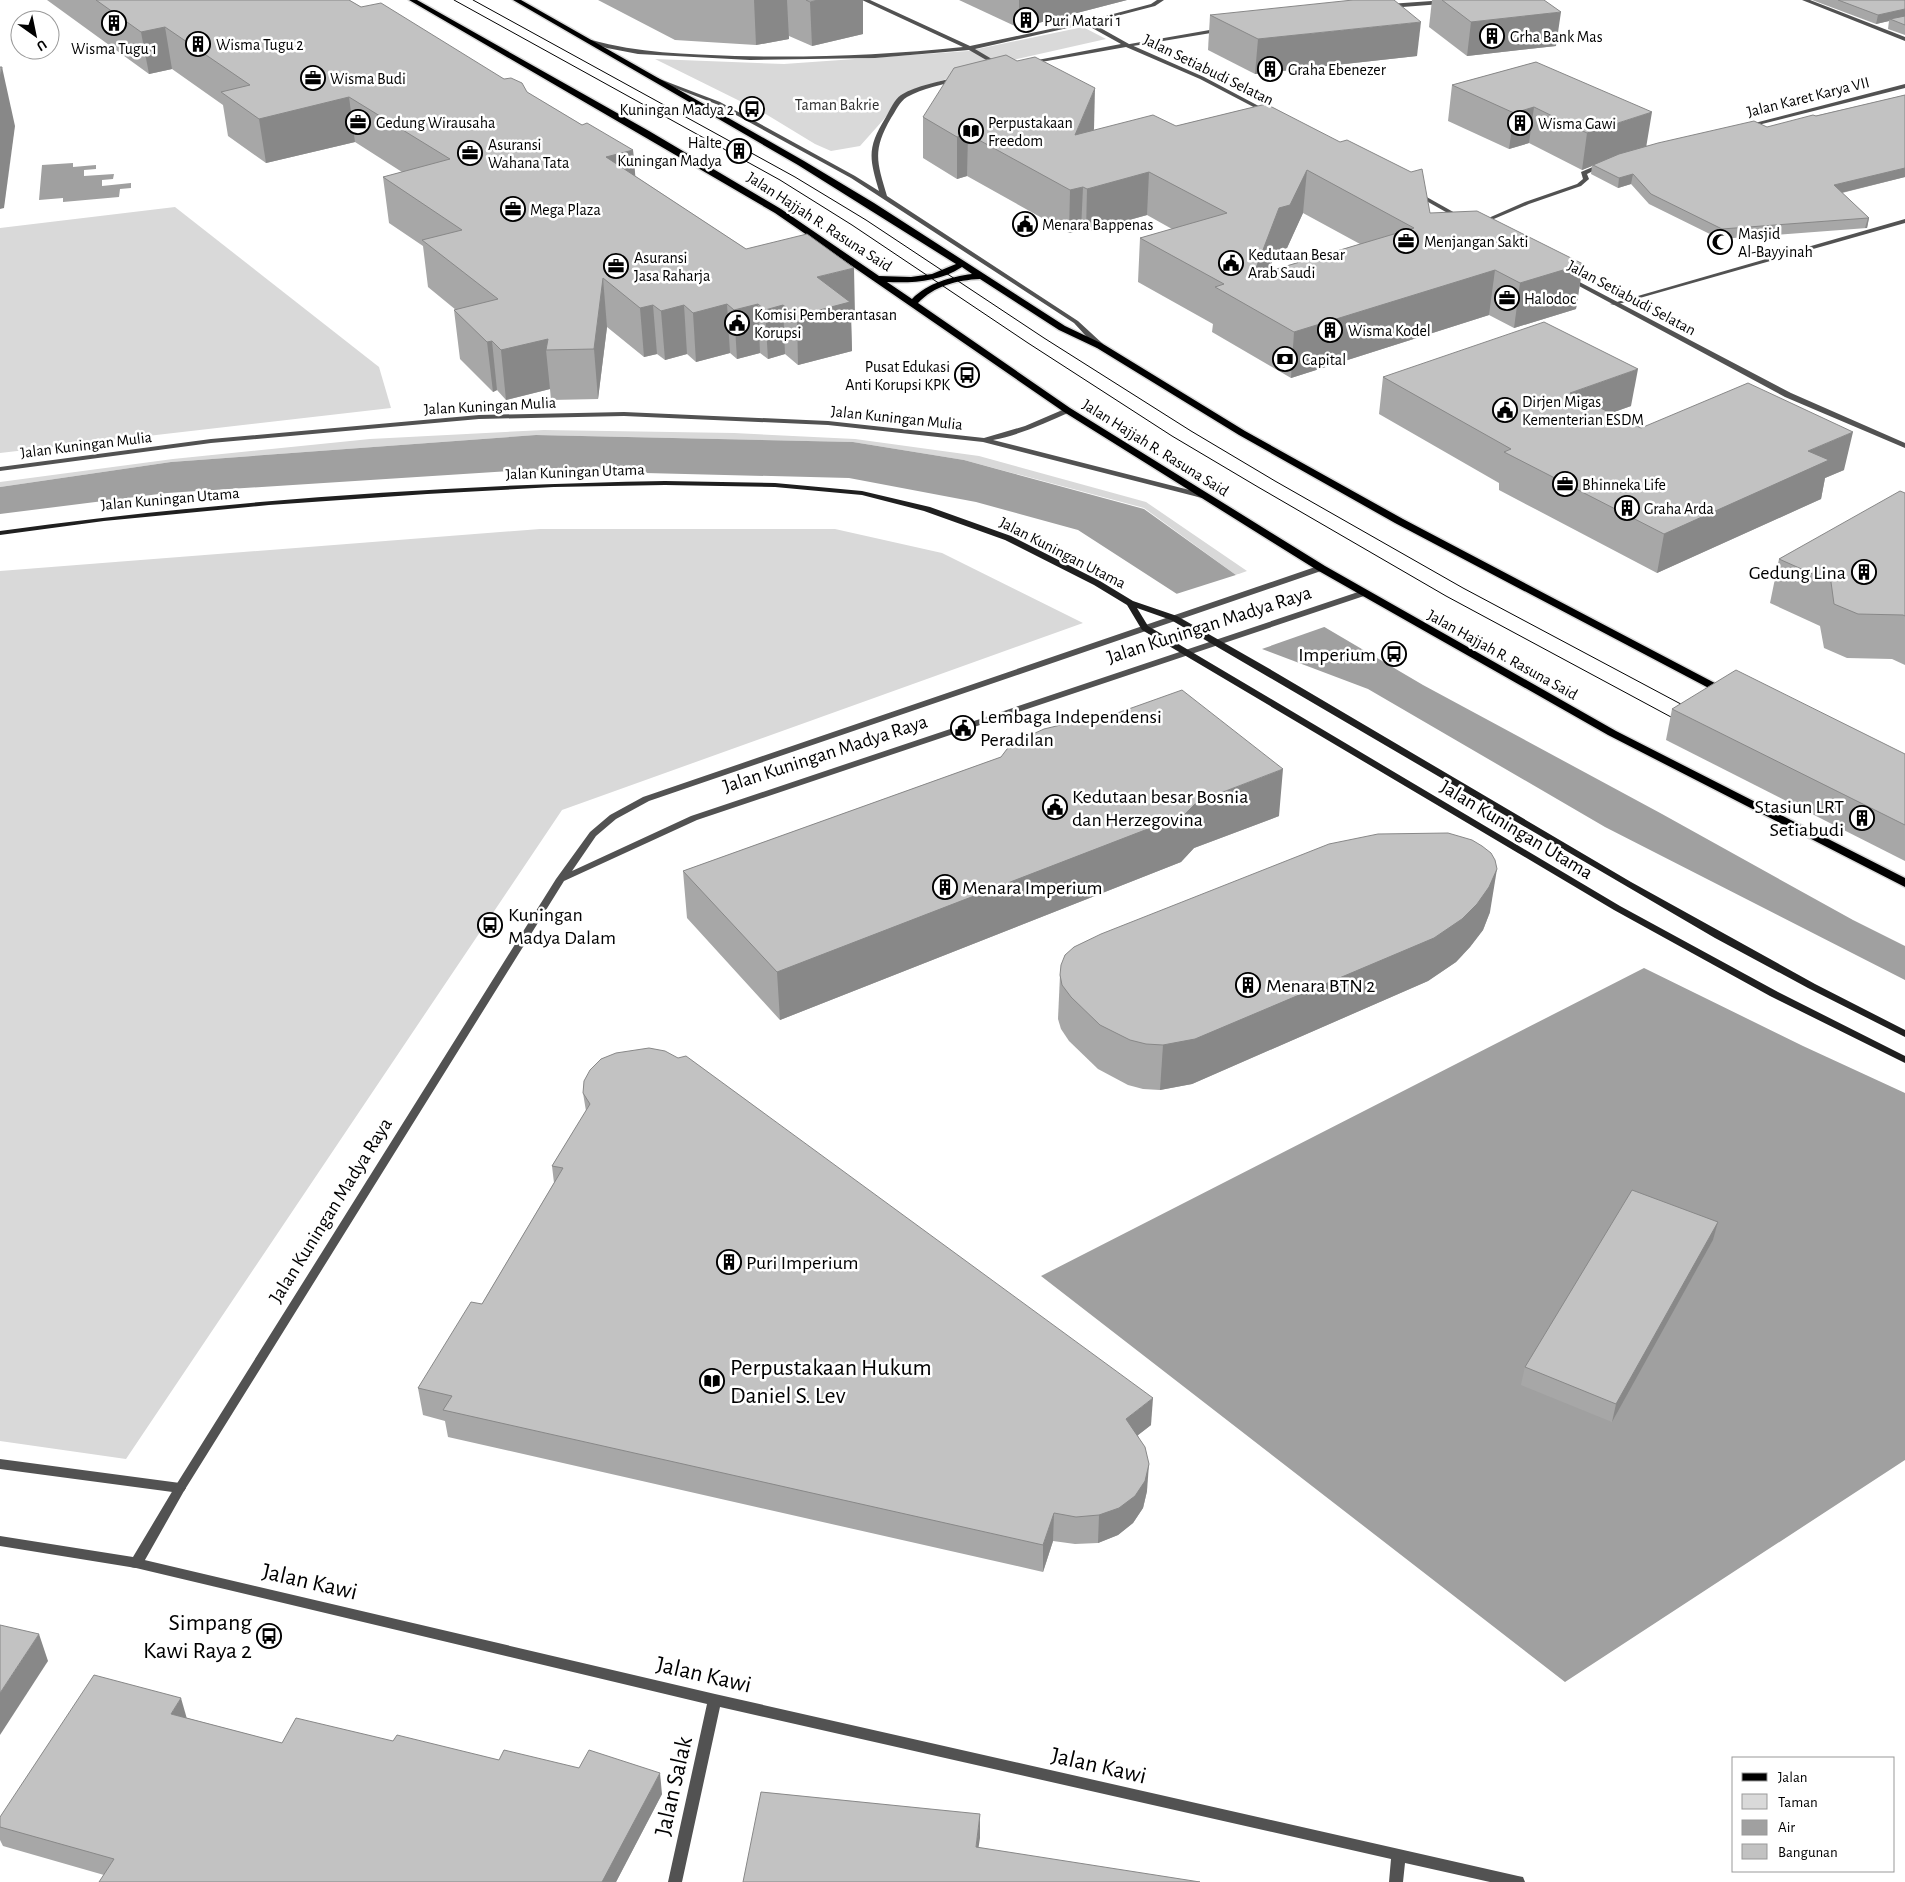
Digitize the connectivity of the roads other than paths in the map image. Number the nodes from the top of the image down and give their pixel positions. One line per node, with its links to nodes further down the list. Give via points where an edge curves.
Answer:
1 (412, 0): 34 (main road, Jalan Hajjah R. Rasuna Said, via 732,183)
2 (516, 0): 13 (main road, Jalan Hajjah R. Rasuna Said)
3 (865, 0): 15 (street)
4 (1161, 0): 8 (street, Jalan Hajjah R. Rasuna Said, via 1153,6)
5 (1468, 0): 7 (street)
6 (1805, 0): 10 (street)
7 (1384, 7)
8 (1086, 22): 14 (street, Jalan Setiabudi Selatan); 15 (street, Jalan Hajjah R. Rasuna Said)
9 (1886, 25): 10 (street)
10 (1876, 27): 12 (street)
11 (1224, 29): 14 (street)
12 (1905, 39)
13 (592, 42): 15 (street, Jalan Hajjah R. Rasuna Said, via 635,52 777,59); 18 (main road, Jalan Hajjah R. Rasuna Said)
14 (1127, 45): 16 (street); 23 (street, Jalan Setiabudi Selatan, via 1202,78)
15 (970, 48): 17 (street, via 998,68)
16 (1020, 64)
17 (1011, 65)
18 (650, 77): 27 (street, Jalan Hajjah R. Rasuna Said, via 718,103); 31 (main road, Jalan Hajjah R. Rasuna Said, via 809,167)
19 (964, 77): 27 (street, via 901,98 873,149)
20 (1905, 86): 21 (street, Jalan Karet Karya VII)
21 (1893, 88): 22 (street); 24 (street, Jalan Karet Karya VII)
22 (1905, 94)
23 (1273, 115)
24 (1734, 128)
25 (1615, 160): 30 (street, via 1583,173 1586,179 1579,185 1474,226)
26 (1409, 189): 28 (street)
27 (884, 198): 37 (street, Jalan Hajjah R. Rasuna Said, via 1076,322)
28 (1466, 221)
29 (1905, 221): 36 (street)
30 (1481, 229)
31 (962, 264): 33 (main road, Jalan Hajjah R. Rasuna Said); 34 (main road, via 932,278)
32 (1563, 275): 36 (street, Jalan Setiabudi Selatan)
33 (981, 276): 35 (main road, via 964,276 950,281 927,291); 37 (main road, Jalan Hajjah R. Rasuna Said, via 1062,328)
34 (878, 279): 35 (main road, Jalan Hajjah R. Rasuna Said)
35 (913, 303): 38 (main road, Jalan Hajjah R. Rasuna Said)
36 (1613, 304): 40 (street, Jalan Setiabudi Selatan, via 1788,395)
37 (1100, 346): 51 (main road, Jalan Hajjah R. Rasuna Said, via 1399,521)
38 (1067, 410): 39 (street, Jalan Kuningan Mulia, via 1034,426); 42 (main road, Jalan Hajjah R. Rasuna Said)
39 (984, 440): 41 (street, Jalan Kuningan Mulia, via 828,423 727,418 624,414 480,417 211,441); 42 (street, Jalan Kuningan Mulia)
40 (1905, 446)
41 (0, 469)
42 (1202, 496): 44 (main road, Jalan Hajjah R. Rasuna Said)
43 (0, 533): 46 (main road, Jalan Kuningan Utama, via 269,503 427,492 665,483 775,485 862,493 927,509 1008,538 1098,583)
44 (1321, 568): 45 (main road, Jalan Hajjah R. Rasuna Said); 47 (street, Jalan Kuningan Madya Raya)
45 (1364, 593): 49 (street, Jalan Kuningan Madya Raya); 53 (main road, Jalan Hajjah R. Rasuna Said, via 1612,733)
46 (1130, 603): 47 (main road, Jalan Kuningan Utama); 48 (main road, Jalan Kuningan Utama)
47 (1174, 618): 48 (street, Jalan Kuningan Madya Raya); 49 (main road, Jalan Kuningan Utama)
48 (1145, 628): 50 (main road, Jalan Kuningan Utama); 52 (street, Jalan Kuningan Madya Raya, via 646,798 613,817 593,834)
49 (1218, 642): 50 (street, Jalan Kuningan Madya Raya); 54 (main road, Jalan Kuningan Utama, via 1642,893)
50 (1187, 653): 52 (street, Jalan Kuningan Madya Raya, via 694,818); 55 (main road, Jalan Kuningan Utama, via 1617,908 1774,994)
51 (1738, 700)
52 (561, 879): 57 (street, Jalan Kuningan Madya Raya)
53 (1905, 883)
54 (1905, 1034)
55 (1905, 1060)
56 (0, 1464): 57 (street)
57 (180, 1488): 59 (street, Jalan Kuningan Madya Raya)
58 (0, 1541): 59 (street, Jalan Kawi)
59 (136, 1563): 60 (street, Jalan Kawi)
60 (715, 1700): 61 (street, Jalan Kawi); 62 (street, Jalan Salak)
61 (1398, 1856): 63 (street); 64 (street, Jalan Kawi)
62 (675, 1882)
63 (1396, 1882)
64 (1518, 1882)

